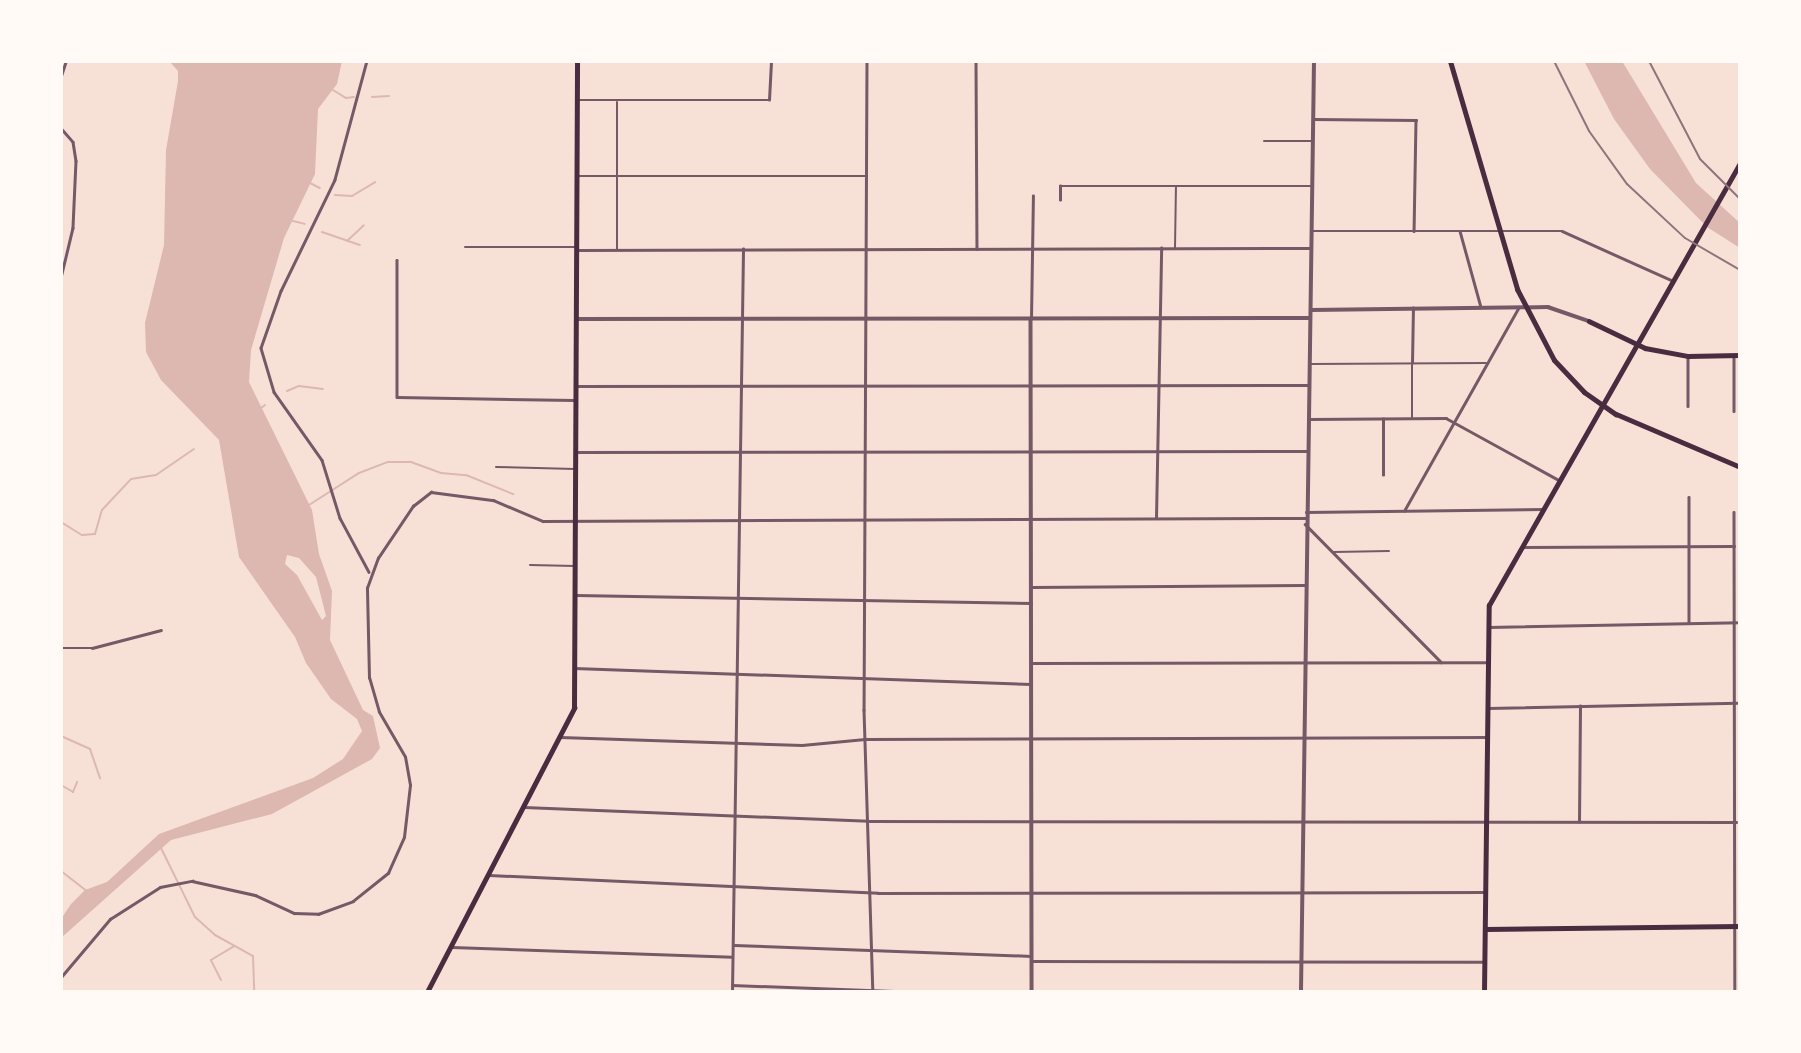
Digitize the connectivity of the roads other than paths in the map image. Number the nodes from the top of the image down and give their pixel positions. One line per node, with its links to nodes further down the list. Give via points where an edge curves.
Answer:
1 (66, 61): 9 (street)
2 (367, 61): 100 (street, via 335,180 281,291 261,348 274,392 326,472 336,507)
3 (577, 61): 10 (main road)
4 (771, 61): 11 (street, via 771,99)
5 (867, 61): 19 (street)
6 (976, 61): 34 (street)
7 (1314, 61): 12 (street)
8 (1450, 61): 77 (main road, via 1517,289 1548,352 1584,392 1616,414)
9 (61, 76)
10 (578, 100): 11 (street); 17 (main road)
11 (617, 100): 18 (lane)
12 (1313, 120): 15 (street); 25 (street, via 1416,120)
13 (61, 128): 38 (street, via 76,156 73,228)
14 (1264, 141): 15 (street)
15 (1313, 141): 21 (street)
16 (1740, 163): 39 (main road)
17 (578, 176): 18 (street); 28 (main road)
18 (617, 176): 19 (street); 36 (lane)
19 (867, 176): 33 (street)
20 (1176, 186): 21 (street); 23 (street, via 1060,186); 30 (lane)
21 (1312, 186): 24 (street)
22 (1033, 196): 35 (street)
23 (1060, 200)
24 (1311, 231): 25 (street); 31 (street)
25 (1414, 231): 26 (street)
26 (1460, 231): 39 (street, via 1562,230); 40 (street)
27 (465, 247): 28 (street)
28 (578, 248): 36 (street); 45 (main road)
29 (1161, 248): 30 (street); 35 (street); 49 (street)
30 (1175, 248): 31 (street)
31 (1311, 248): 43 (street)
32 (743, 249): 33 (street); 36 (street); 46 (street)
33 (868, 249): 34 (street); 47 (street)
34 (977, 249): 35 (street)
35 (1032, 249): 48 (street)
36 (617, 250)
37 (397, 260): 63 (street, via 397,397)
38 (61, 278)
39 (1673, 281): 51 (main road)
40 (1481, 307): 41 (street); 42 (street)
41 (1519, 307): 50 (street, via 1548,307); 55 (street)
42 (1413, 308): 43 (street); 54 (street)
43 (1310, 310): 44 (street)
44 (1310, 318): 49 (street); 56 (street)
45 (578, 319): 46 (street); 59 (main road)
46 (743, 319): 47 (street); 60 (street)
47 (868, 319): 48 (street); 61 (street)
48 (1031, 319): 49 (street); 62 (street)
49 (1160, 319): 57 (street)
50 (1589, 321): 51 (main road)
51 (1636, 345): 53 (main road); 80 (main road)
52 (1737, 355): 53 (main road); 65 (street)
53 (1688, 356): 64 (street)
54 (1412, 363): 55 (lane); 56 (lane); 66 (lane)
55 (1488, 363): 69 (street)
56 (1309, 365): 58 (street)
57 (1158, 385): 58 (street); 62 (street); 70 (street)
58 (1309, 385): 67 (street)
59 (577, 386): 60 (street); 63 (main road)
60 (743, 386): 61 (street); 73 (street)
61 (867, 386): 62 (street); 74 (street)
62 (1031, 386): 75 (street)
63 (577, 400): 72 (main road)
64 (1688, 406)
65 (1734, 411)
66 (1412, 418): 68 (street); 69 (street)
67 (1308, 419): 68 (street); 71 (street)
68 (1383, 419): 79 (street)
69 (1455, 420): 80 (street); 83 (street)
70 (1157, 451): 71 (street); 75 (street); 87 (street)
71 (1307, 451): 84 (street)
72 (577, 452): 73 (street); 78 (main road)
73 (742, 452): 74 (street); 89 (street)
74 (867, 452): 75 (street); 90 (street)
75 (1031, 452): 88 (street)
76 (496, 467): 78 (lane)
77 (1740, 467)
78 (576, 469): 91 (main road)
79 (1383, 475)
80 (1559, 480): 82 (main road)
81 (1689, 497): 93 (street)
82 (1543, 509): 83 (street); 95 (main road)
83 (1404, 510): 84 (street)
84 (1306, 512): 86 (street)
85 (1734, 512): 94 (street)
86 (1305, 517): 87 (street); 92 (street)
87 (1156, 518): 88 (street)
88 (1031, 519): 90 (street); 102 (street)
89 (741, 520): 90 (street); 91 (street); 104 (street)
90 (866, 520): 105 (street)
91 (576, 521): 99 (main road); 100 (street, via 537,520 493,500 431,492 414,506)
92 (1305, 524): 97 (street); 101 (street)
93 (1689, 546): 94 (street); 95 (street); 109 (street)
94 (1734, 546): 107 (street)
95 (1521, 547): 110 (main road, via 1490,603)
96 (1389, 551): 97 (lane)
97 (1333, 552): 114 (street)
98 (530, 565): 99 (lane)
99 (576, 566): 103 (main road)
100 (369, 572): 156 (street, via 369,678 379,712 405,757 410,785 404,837 391,868 372,889 332,911 294,913 248,893 170,883 118,912)
101 (1304, 585): 102 (street); 113 (street)
102 (1031, 587): 106 (street)
103 (575, 595): 104 (street); 117 (main road)
104 (740, 599): 105 (street); 119 (street)
105 (865, 602): 106 (street); 120 (street)
106 (1031, 603): 116 (street)
107 (1735, 622): 108 (street); 109 (street); 118 (street)
108 (1740, 622)
109 (1689, 623): 110 (street)
110 (1489, 627): 115 (main road)
111 (161, 630): 112 (street, via 92,648)
112 (61, 648)
113 (1304, 662): 114 (street); 116 (street); 127 (street)
114 (1441, 662): 115 (street)
115 (1488, 662): 124 (main road)
116 (1031, 663): 121 (street)
117 (574, 668): 119 (street); 125 (main road, via 573,708)
118 (1738, 668): 122 (street)
119 (739, 674): 120 (street); 130 (street)
120 (864, 678): 121 (street); 128 (street)
121 (1031, 684): 129 (street)
122 (1737, 703): 123 (street); 138 (street)
123 (1580, 706): 124 (street); 137 (street)
124 (1488, 708): 126 (main road)
125 (560, 737): 130 (street); 131 (main road)
126 (1487, 737): 127 (street); 136 (main road)
127 (1303, 738): 129 (street); 134 (street)
128 (865, 739): 129 (street); 130 (street, via 802,745); 133 (street)
129 (1031, 739): 135 (street)
130 (737, 742): 132 (street)
131 (524, 807): 132 (street); 140 (main road)
132 (736, 815): 133 (street); 142 (street)
133 (868, 821): 135 (street); 143 (street)
134 (1303, 821): 135 (street); 136 (street); 144 (street)
135 (1031, 822): 146 (street)
136 (1487, 822): 137 (street); 145 (main road)
137 (1579, 822): 138 (street)
138 (1736, 822): 139 (street)
139 (1738, 835): 141 (street)
140 (489, 875): 142 (street); 150 (main road)
141 (1737, 880): 147 (street)
142 (734, 884): 143 (street); 149 (street)
143 (871, 892): 146 (street); 151 (street)
144 (1302, 892): 145 (street); 146 (street); 154 (street)
145 (1486, 892): 148 (main road)
146 (1031, 893): 153 (street)
147 (1737, 926): 148 (main road); 165 (street)
148 (1485, 929): 155 (main road)
149 (733, 945): 151 (street); 152 (street)
150 (451, 947): 152 (street); 159 (main road)
151 (872, 950): 153 (street); 158 (street)
152 (732, 957): 157 (street)
153 (1031, 958): 154 (street); 162 (street)
154 (1301, 962): 155 (street); 163 (street)
155 (1485, 962): 164 (main road)
156 (61, 977)
157 (732, 985): 158 (street); 160 (street)
158 (873, 991): 161 (street)
159 (427, 992)
160 (732, 992)
161 (927, 992)
162 (1032, 992)
163 (1301, 992)
164 (1484, 992)
165 (1735, 992)

